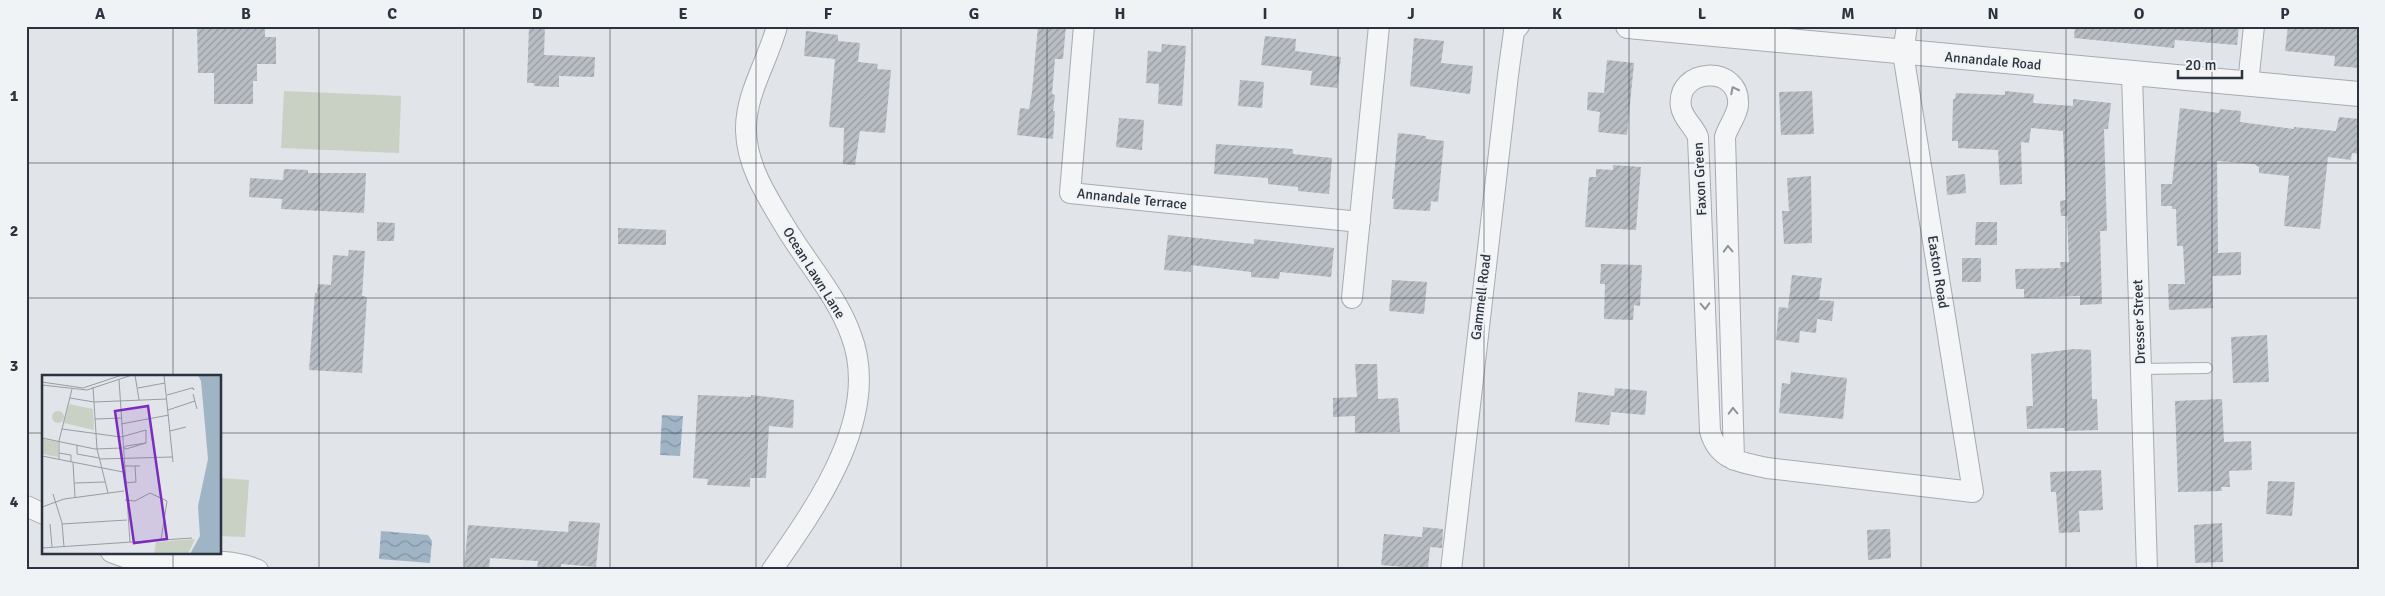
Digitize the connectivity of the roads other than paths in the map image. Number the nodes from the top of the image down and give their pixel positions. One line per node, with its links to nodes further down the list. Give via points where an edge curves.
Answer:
1 (777, 26): 23 (street, Ocean Lawn Lane, via 747,113 749,150 763,189 852,335 858,380 856,407 841,456 820,497)
2 (1084, 26): 13 (street, Annandale Terrace, via 1070,193)
3 (1379, 26): 13 (street)
4 (1519, 26): 24 (street, Gammell Road, via 1514,31 1508,75)
5 (1628, 26): 8 (street, Annandale Road)
6 (1908, 26): 9 (street, Easton Road)
7 (2254, 26): 11 (street)
8 (1715, 30): 9 (street, Annandale Road)
9 (1904, 52): 10 (street, Annandale Road); 18 (street, Easton Road)
10 (2132, 74): 11 (street, Annandale Road); 16 (street, Dresser Street)
11 (2248, 84): 12 (street, Annandale Road)
12 (2359, 94)
13 (1360, 222): 14 (street)
14 (1352, 298)
15 (2207, 368): 16 (lane)
16 (2140, 369): 25 (street, Dresser Street)
17 (1734, 460): 17 (street, Faxon Green, one-way to 17, via 1725,137 1738,103 1728,80 1704,74 1684,90 1681,107 1698,137 1710,431 1718,450); 18 (street, Faxon Green, via 1767,468)
18 (1973, 492)
19 (26, 506): 20 (street)
20 (42, 513)
21 (116, 554): 22 (street, via 154,564 224,560)
22 (258, 570)
23 (772, 570)
24 (1451, 570)
25 (2147, 570)

